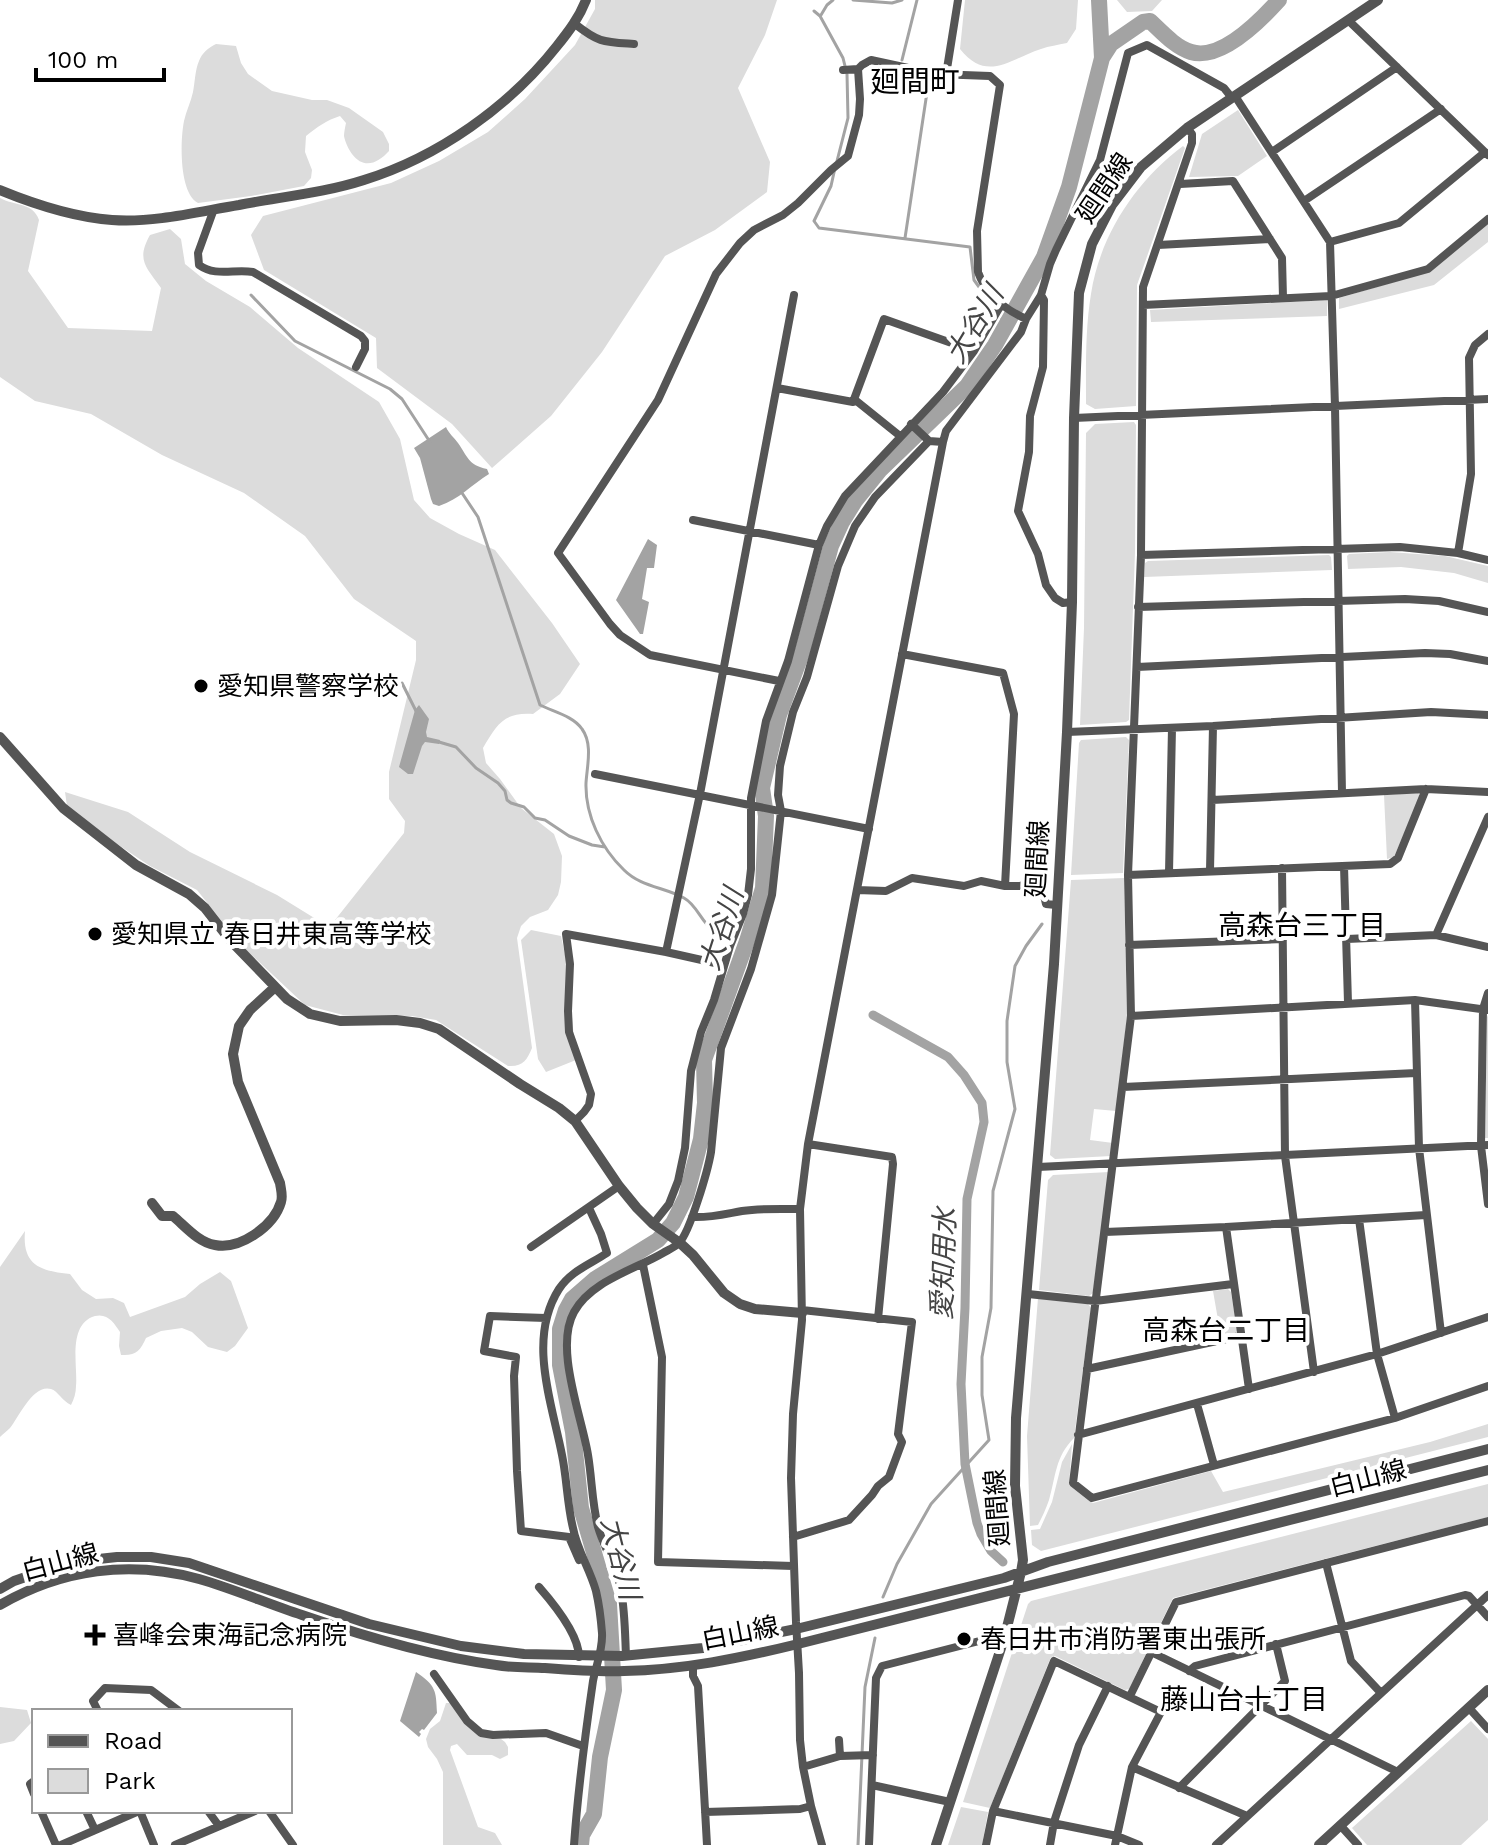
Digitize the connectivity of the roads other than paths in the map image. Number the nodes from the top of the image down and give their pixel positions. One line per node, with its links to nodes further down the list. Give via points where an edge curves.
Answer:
1 (586, 0): 5 (street)
2 (958, 0): 8 (street)
3 (1378, 0): 4 (street, 廻間線)
4 (1349, 21): 7 (street); 9 (street, 廻間線)
5 (575, 24): 6 (street, via 592,38); 17 (street, via 513,93 442,145 365,180)
6 (634, 44)
7 (1397, 67): 10 (street); 12 (street)
8 (946, 75): 26 (street, via 990,76 1000,85 976,246 980,278); 58 (street, via 871,60 850,70 860,99 848,156 783,215 754,230 716,274 658,400 558,553 620,635 650,655)
9 (1234, 97): 11 (street, 廻間線); 12 (street); 23 (street, via 1147,45 1128,53 1100,160 1050,264)
10 (1441, 109): 13 (street); 16 (street)
11 (1187, 128): 14 (street, via 1192,143); 38 (street, 廻間線, via 1141,167 1112,205 1092,244 1079,293)
12 (1272, 152): 16 (street)
13 (1486, 153): 20 (street, via 1399,223)
14 (1180, 184): 19 (street, via 1233,181); 21 (street)
15 (0, 190): 17 (street, via 108,220)
16 (1304, 201): 20 (street)
17 (214, 209): 31 (street, via 198,253 199,265 209,272 253,272 361,336 365,349)
18 (1488, 219): 24 (street, via 1428,269)
19 (1270, 239): 21 (street); 25 (street, via 1282,258)
20 (1330, 242): 24 (street)
21 (1158, 245): 27 (street, via 1143,287)
22 (794, 295): 32 (street)
23 (1041, 295): 28 (street); 51 (street, via 1043,367 1030,416 1018,511 1046,585 1055,598)
24 (1331, 296): 25 (street); 36 (street)
25 (1283, 298): 27 (street)
26 (1001, 305): 28 (street); 30 (street)
27 (1143, 305): 37 (street)
28 (1022, 318): 42 (street, via 1021,332)
29 (1488, 334): 34 (street, via 1469,358)
30 (974, 351): 33 (street, via 884,319); 39 (street)
31 (356, 367)
32 (777, 388): 33 (street); 44 (street)
33 (854, 399): 40 (street)
34 (1470, 399): 35 (street); 36 (street); 47 (street, via 1471,474)
35 (1488, 399)
36 (1335, 407): 37 (street); 46 (street)
37 (1142, 414): 38 (street); 48 (street)
38 (1074, 418): 51 (street, 廻間線)
39 (911, 424): 40 (street); 41 (street)
40 (900, 436): 45 (street, via 845,496)
41 (929, 441): 42 (street); 74 (street, via 875,497 845,546 786,737)
42 (943, 442): 54 (street)
43 (693, 520): 44 (street)
44 (749, 531): 45 (street); 58 (street)
45 (819, 545): 59 (street)
46 (1336, 549): 47 (street, via 1400,547); 48 (street); 50 (street)
47 (1458, 553): 49 (street)
48 (1141, 555): 52 (street)
49 (1488, 560)
50 (1338, 601): 52 (street); 53 (street, via 1416,599); 55 (street)
51 (1072, 602): 65 (street, 廻間線)
52 (1138, 607): 57 (street)
53 (1488, 612)
54 (902, 654): 76 (street); 82 (street, via 1003,673 1014,714)
55 (1340, 658): 56 (street, via 1425,653); 57 (street); 61 (street)
56 (1488, 661)
57 (1137, 667): 64 (street)
58 (723, 669): 59 (street); 71 (street)
59 (779, 681): 73 (street)
60 (1488, 715): 61 (street, via 1431,712)
61 (1340, 718): 62 (street); 70 (street)
62 (1213, 726): 63 (street); 72 (street)
63 (1172, 728): 64 (street); 80 (street)
64 (1134, 729): 65 (street); 81 (street)
65 (1067, 732): 84 (street, 廻間線)
66 (0, 737): 92 (street, via 63,808 136,865 205,908)
67 (595, 774): 71 (street)
68 (1426, 789): 69 (street); 70 (street); 77 (street, via 1398,858 1390,864)
69 (1488, 792)
70 (1342, 793): 72 (street)
71 (700, 794): 73 (street); 90 (street)
72 (1212, 800): 79 (street)
73 (751, 805): 74 (street); 91 (street, via 748,895)
74 (779, 810): 76 (street); 115 (street, via 772,895 721,1048 711,1152)
75 (1488, 817): 85 (street)
76 (869, 829): 83 (street)
77 (1344, 866): 78 (street); 87 (street)
78 (1282, 868): 79 (street); 86 (street)
79 (1210, 871): 80 (street)
80 (1169, 873): 81 (street)
81 (1128, 875): 88 (street)
82 (1005, 886): 83 (street, via 912,878 886,891); 84 (street, via 1041,882 1046,904)
83 (857, 890): 103 (street)
84 (1056, 905): 108 (street, 廻間線)
85 (1436, 935): 87 (street); 89 (street)
86 (1283, 939): 88 (street); 96 (street)
87 (1347, 939): 95 (street)
88 (1129, 945): 98 (street)
89 (1488, 947)
90 (666, 952): 91 (street); 102 (street, via 566,934 569,1032 591,1094)
91 (724, 965): 118 (street, via 691,1071 678,1181)
92 (274, 988): 102 (street, via 310,1014 439,1029); 110 (street, via 239,1026 233,1054 238,1082 280,1183 283,1199 276,1215 242,1241 215,1245 200,1240 173,1216 162,1216)
93 (1488, 993): 97 (street)
94 (1415, 1000): 95 (street); 97 (street); 99 (street)
95 (1348, 1003): 96 (street)
96 (1284, 1009): 98 (street); 100 (street)
97 (1486, 1009): 104 (street)
98 (1131, 1016): 101 (street)
99 (1416, 1073): 100 (street); 105 (street)
100 (1284, 1079): 101 (street); 106 (street)
101 (1123, 1087): 107 (street)
102 (575, 1121): 109 (street)
103 (808, 1144): 113 (street); 130 (street, via 892,1157)
104 (1485, 1145): 105 (street); 111 (street)
105 (1419, 1148): 106 (street); 114 (street)
106 (1285, 1156): 107 (street); 117 (street)
107 (1114, 1164): 108 (street); 120 (street)
108 (1038, 1167): 125 (street, 廻間線)
109 (619, 1186): 112 (street); 118 (street)
110 (152, 1203)
111 (1488, 1204)
112 (589, 1208): 122 (street); 129 (street, via 607,1253 568,1277)
113 (800, 1209): 115 (street); 127 (street)
114 (1426, 1215): 116 (street); 131 (street)
115 (692, 1217): 121 (street)
116 (1359, 1219): 117 (street); 133 (street)
117 (1292, 1223): 119 (street); 135 (street)
118 (655, 1225): 121 (street)
119 (1226, 1227): 120 (street); 124 (street)
120 (1105, 1232): 126 (street)
121 (680, 1243): 123 (street); 127 (street, via 740,1304)
122 (531, 1247)
123 (643, 1265): 147 (street, via 662,1357 658,1562); 163 (street, via 581,1300 567,1337 592,1498 620,1587)
124 (1233, 1284): 126 (street); 132 (street)
125 (1028, 1294): 126 (street); 148 (street, 廻間線, via 1016,1418)
126 (1095, 1301): 134 (street)
127 (802, 1312): 130 (street); 145 (street, via 792,1445)
128 (1488, 1317): 131 (street)
129 (546, 1318): 149 (street, via 547,1388 573,1530); 149 (street, via 490,1316 484,1351 516,1357 521,1531 569,1537)
130 (878, 1319): 145 (street, via 912,1322 898,1434 902,1442 891,1474 849,1520)
131 (1441, 1333): 133 (street)
132 (1240, 1336): 134 (street); 137 (street)
133 (1377, 1354): 135 (street); 139 (street)
134 (1087, 1369): 140 (street)
135 (1314, 1372): 137 (street)
136 (1488, 1386): 139 (street)
137 (1249, 1389): 138 (street)
138 (1197, 1404): 140 (street); 142 (street)
139 (1395, 1418): 142 (street)
140 (1078, 1435): 142 (street, via 1073,1483 1092,1498)
141 (1488, 1449): 148 (street, 白山線)
142 (1214, 1465)
143 (1488, 1470): 152 (street, 白山線)
144 (1488, 1521): 146 (street)
145 (793, 1537): 147 (street)
146 (1326, 1563): 157 (street); 162 (street, via 1176,1602)
147 (793, 1566): 158 (street)
148 (1021, 1572): 152 (street, 廻間線); 158 (street, 白山線)
149 (589, 1573): 165 (street, via 602,1633)
150 (539, 1587): 164 (street, via 556,1607)
151 (0, 1589): 164 (street, 白山線, via 80,1561 151,1557 189,1563 415,1636 492,1651)
152 (1018, 1590): 159 (street, 廻間線); 160 (street, 白山線)
153 (1488, 1595): 155 (street)
154 (0, 1605): 167 (street, 白山線, via 82,1573 154,1569 412,1649 498,1666)
155 (1477, 1605): 156 (street); 157 (street, via 1465,1595); 172 (street)
156 (1488, 1617)
157 (1342, 1627): 161 (street); 172 (street, via 1351,1661)
158 (796, 1629): 160 (street); 163 (street, 白山線, via 703,1648)
159 (1004, 1639): 182 (street, via 882,1666); 189 (street, 廻間線)
160 (798, 1644): 166 (street, 白山線); 184 (street)
161 (1276, 1644): 168 (street); 174 (street, via 1285,1681)
162 (1151, 1652): 168 (street); 173 (street)
163 (624, 1656): 165 (street, 白山線)
164 (579, 1657): 165 (street, 白山線)
165 (600, 1657): 167 (street)
166 (693, 1665): 167 (street, 白山線); 192 (street)
167 (598, 1671): 181 (street)
168 (1189, 1671): 174 (street)
169 (434, 1674): 181 (street, via 481,1733 540,1732)
170 (1108, 1686): 173 (street); 191 (street, via 1054,1661); 201 (street, via 1079,1745)
171 (1488, 1690): 175 (street)
172 (1381, 1693): 179 (street)
173 (1130, 1696): 185 (street, via 1161,1712)
174 (1260, 1705): 179 (street); 188 (street)
175 (1469, 1708): 178 (street); 186 (street)
176 (97, 1709): 177 (street, via 93,1701 105,1688 151,1690)
177 (176, 1709)
178 (1488, 1729)
179 (1331, 1739): 186 (street); 200 (street)
180 (839, 1740): 183 (street)
181 (583, 1746): 210 (street)
182 (866, 1755): 183 (street); 187 (street)
183 (840, 1756): 184 (street)
184 (803, 1767): 190 (street)
185 (1132, 1767): 188 (street); 205 (street)
186 (1398, 1772): 202 (street)
187 (872, 1785): 189 (street); 213 (street)
188 (1179, 1788): 200 (street)
189 (950, 1802): 214 (street, 廻間線)
190 (811, 1806): 192 (street); 212 (street)
191 (993, 1811): 201 (street); 215 (street)
192 (705, 1812): 211 (street)
193 (42, 1813): 206 (street)
194 (87, 1813): 204 (street)
195 (135, 1813): 204 (street)
196 (141, 1813): 207 (street)
197 (209, 1813): 203 (street)
198 (250, 1813): 203 (street)
199 (270, 1813): 209 (street)
200 (1247, 1816): 218 (street)
201 (1054, 1822): 205 (street); 216 (street)
202 (1340, 1825): 219 (street); 220 (street)
203 (219, 1826): 208 (street)
204 (95, 1830): 206 (street)
205 (1116, 1840): 217 (street)
206 (58, 1845)
207 (154, 1845)
208 (175, 1845)
209 (293, 1845)
210 (574, 1845)
211 (707, 1845)
212 (822, 1845)
213 (869, 1845)
214 (936, 1845)
215 (986, 1845)
216 (1050, 1845)
217 (1139, 1845)
218 (1216, 1845)
219 (1319, 1845)
220 (1358, 1845)

